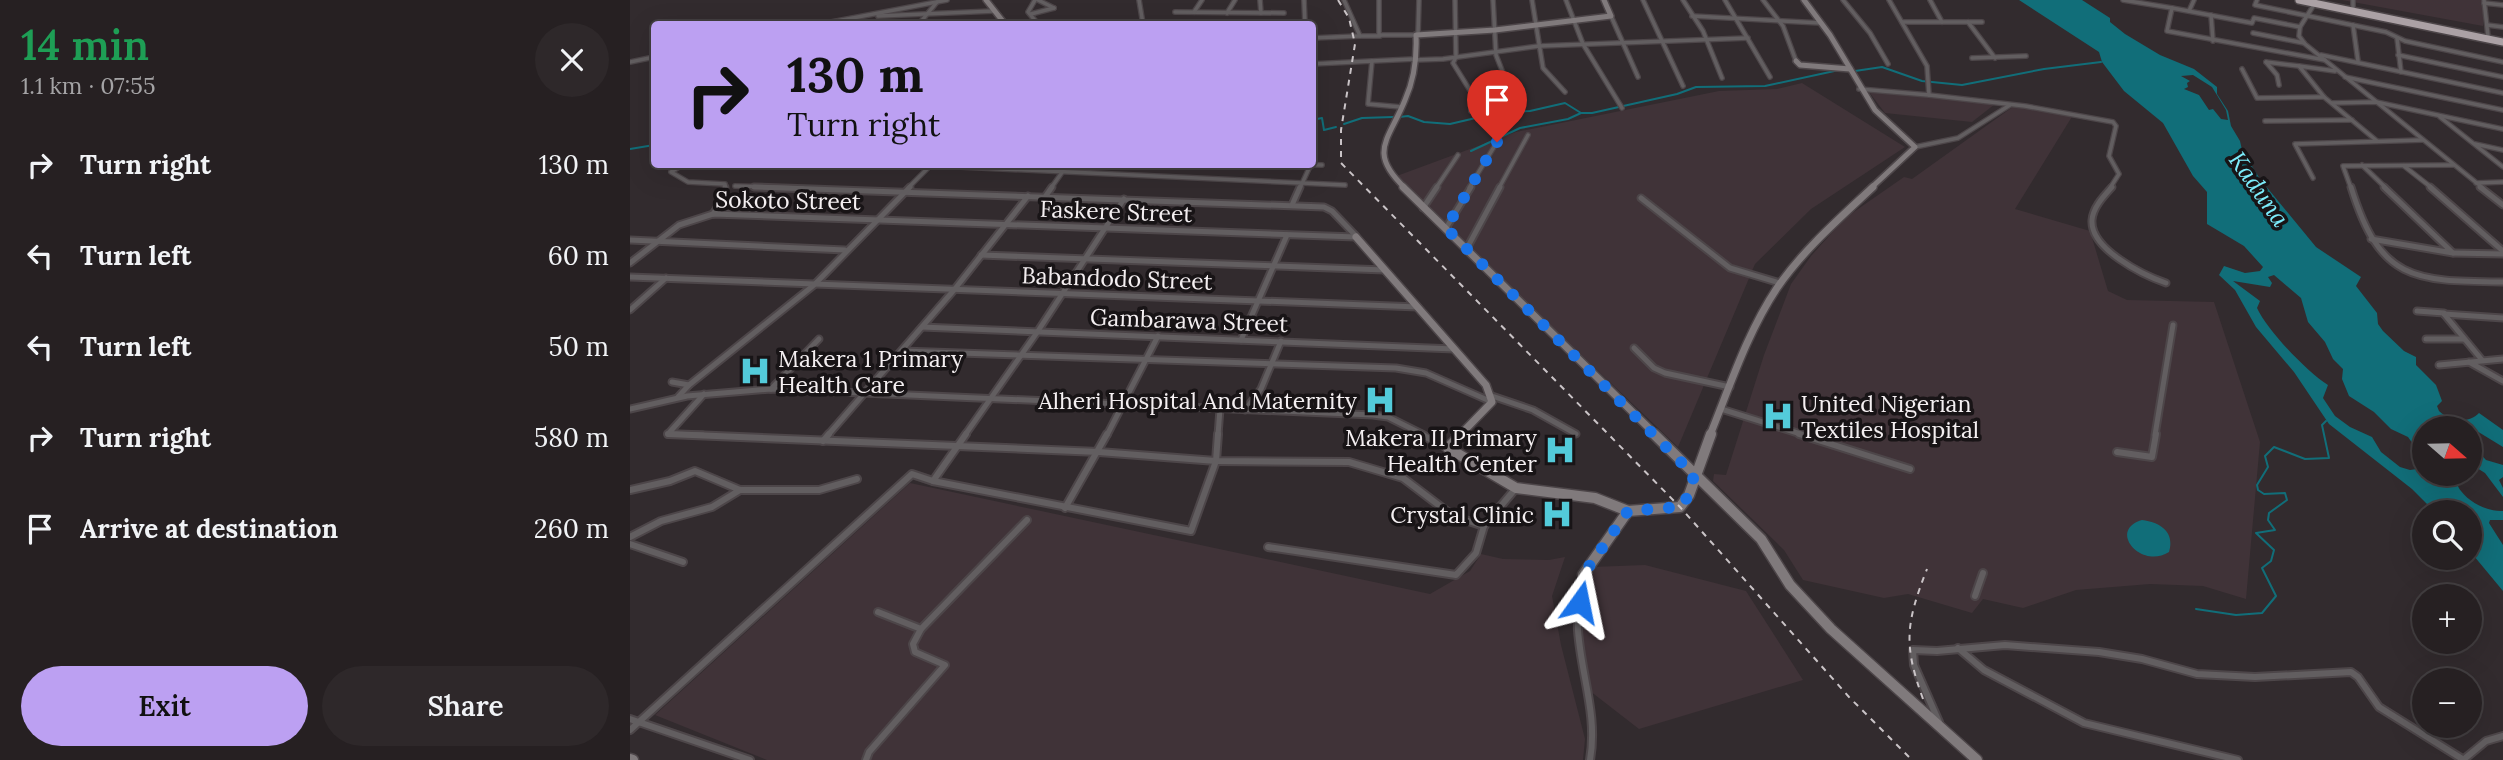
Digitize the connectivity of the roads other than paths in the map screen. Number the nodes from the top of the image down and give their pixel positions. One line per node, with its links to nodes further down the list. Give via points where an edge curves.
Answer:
1 (947, 0): 32 (street)
2 (986, 0): 37 (street)
3 (1036, 0): 45 (street, via 1029,6); 45 (street, via 1055,9)
4 (1139, 0): 57 (street)
5 (1202, 0): 40 (street)
6 (1235, 0): 41 (street)
7 (1260, 0): 42 (street)
8 (1304, 0): 58 (street)
9 (1379, 0): 76 (street)
10 (1419, 0): 73 (street)
11 (1455, 0): 74 (street)
12 (1493, 0): 71 (street)
13 (1532, 0): 66 (street)
14 (1566, 0): 52 (street)
15 (1604, 0): 48 (street)
16 (1643, 0): 82 (street)
17 (1683, 0): 49 (street)
18 (1725, 0): 51 (street)
19 (1763, 0): 59 (street)
20 (1804, 0): 64 (street)
21 (1843, 0): 107 (street)
22 (1889, 0): 60 (street)
23 (1930, 0): 61 (street)
24 (2123, 0): 35 (street)
25 (2194, 0): 38 (street)
26 (2257, 0): 50 (street, via 2255,5)
27 (2299, 0): 33 (highway)
28 (2306, 0): 36 (highway)
29 (2353, 0): 36 (street)
30 (1345, 1): 75 (street)
31 (2484, 1): 34 (street); 68 (street)
32 (937, 2): 44 (street); 47 (street)
33 (2315, 3): 50 (street); 84 (highway)
34 (2503, 5)
35 (2172, 8): 38 (street); 83 (street, via 2168,33)
36 (2353, 10): 77 (highway)
37 (994, 11): 44 (street); 55 (street)
38 (2189, 11): 46 (street)
39 (1175, 12): 40 (street)
40 (1194, 12): 41 (street)
41 (1227, 13): 42 (street)
42 (1261, 13): 43 (street)
43 (1284, 13)
44 (928, 14): 47 (street); 54 (street)
45 (1031, 14): 56 (street)
46 (2211, 15): 65 (street); 83 (street)
47 (868, 16): 53 (street)
48 (1611, 16): 52 (street); 85 (street)
49 (1692, 16): 51 (street); 81 (street)
50 (2308, 16): 67 (street); 69 (street)
51 (1735, 18): 59 (street); 79 (street)
52 (1572, 19): 66 (street); 87 (street)
53 (839, 21)
54 (922, 21)
55 (1002, 21)
56 (1036, 21)
57 (1142, 21)
58 (1305, 21)
59 (1779, 21): 64 (street); 102 (street)
60 (1902, 22): 61 (street); 119 (street, via 1927,66)
61 (1942, 22): 62 (street)
62 (1968, 22): 63 (street); 98 (street)
63 (1982, 22)
64 (1821, 23): 110 (street)
65 (2252, 23): 69 (street, via 2255,18); 72 (street)
66 (1536, 25): 71 (street); 89 (street)
67 (2353, 25): 80 (street); 103 (street)
68 (2487, 25): 70 (street); 77 (street)
69 (2300, 27): 88 (street)
70 (2503, 27)
71 (1495, 30): 74 (street); 91 (street)
72 (2253, 33): 88 (street); 90 (street)
73 (1417, 34): 74 (street); 76 (street); 99 (street)
74 (1455, 34): 95 (street)
75 (1360, 36): 76 (street); 78 (street)
76 (1379, 36): 86 (street)
77 (2488, 36): 84 (highway)
78 (1316, 38)
79 (1748, 38): 81 (street); 115 (street)
80 (2397, 38): 93 (street); 105 (street)
81 (1707, 39): 82 (street); 117 (street)
82 (1663, 40): 85 (street); 121 (street)
83 (2213, 41): 90 (street)
84 (2503, 41)
85 (1623, 42): 87 (street); 114 (street)
86 (1378, 43)
87 (1583, 44): 89 (street); 130 (street)
88 (2305, 44): 92 (street)
89 (1539, 46): 91 (street); 123 (street, via 1543,68)
90 (2255, 48): 100 (street)
91 (1497, 52): 95 (street); 118 (street, via 1501,76)
92 (2318, 54): 100 (street); 103 (street)
93 (2398, 55): 112 (street); 116 (street)
94 (2026, 56): 98 (street)
95 (1456, 57): 99 (street); 133 (street, via 1453,63 1471,92)
96 (651, 58): 104 (street)
97 (1972, 58): 98 (street)
98 (1995, 58)
99 (1414, 59): 101 (street); 131 (street)
100 (2325, 60): 111 (street)
101 (1372, 61): 106 (street); 131 (street, via 1368,104)
102 (1796, 61): 110 (street)
103 (2358, 61): 112 (street)
104 (630, 62)
105 (2503, 62)
106 (1316, 64)
107 (1888, 64)
108 (2299, 66): 111 (street); 120 (street, via 2266,62); 126 (street)
109 (2242, 69): 126 (street, via 2257,98)
110 (1851, 71): 122 (street)
111 (2337, 71): 113 (street)
112 (2401, 72): 124 (street)
113 (2343, 76): 127 (street); 132 (street)
114 (1638, 77)
115 (1770, 77)
116 (2503, 77)
117 (1722, 78)
118 (1507, 83)
119 (1929, 83): 125 (street)
120 (2280, 85)
121 (1683, 86)
122 (1860, 89): 125 (street); 143 (street, via 1886,122)
123 (1565, 92)
124 (2503, 93)
125 (1930, 95): 129 (street)
126 (2324, 97): 128 (street)
127 (2376, 102): 128 (street); 134 (street); 139 (street)
128 (2332, 103): 135 (street)
129 (2011, 104): 143 (street, via 1958,138); 194 (street, via 2115,124 2109,156 2119,174 2095,211 2092,229 2135,271)
130 (1621, 106)
131 (1401, 107): 170 (street, via 1384,143 1382,160 1397,184)
132 (2503, 110)
133 (1471, 111)
134 (2438, 115): 137 (street); 142 (street)
135 (2352, 120): 136 (street); 140 (street)
136 (2265, 121)
137 (2503, 129)
138 (1528, 135): 182 (street)
139 (2423, 140): 140 (street); 149 (street)
140 (2377, 141): 157 (street, via 2295,144)
141 (1497, 142): 175 (street)
142 (2473, 143): 144 (street); 151 (street)
143 (1915, 147): 193 (street, via 1817,240)
144 (2503, 150)
145 (1458, 155): 170 (street)
146 (1316, 165): 147 (street)
147 (1322, 165)
148 (2362, 165): 150 (street); 178 (street, via 2343,169); 184 (street)
149 (2454, 165): 150 (street); 159 (street)
150 (2404, 166): 183 (street)
151 (2503, 167)
152 (678, 168): 171 (street, via 671,173 688,182 725,184 724,197)
153 (927, 168): 163 (street)
154 (987, 168): 156 (street)
155 (1309, 168): 160 (street)
156 (1063, 172): 160 (street); 165 (street)
157 (2313, 178)
158 (2503, 182): 159 (street)
159 (2476, 183): 169 (street)
160 (1301, 184): 161 (street); 168 (street)
161 (1345, 185)
162 (735, 186): 163 (street)
163 (902, 191): 164 (street); 172 (street)
164 (1028, 196): 165 (street); 173 (street)
165 (1045, 197): 167 (street)
166 (1641, 198): 193 (street, via 1730,268)
167 (1124, 199): 168 (street); 174 (street)
168 (1292, 205): 177 (street, via 1329,208)
169 (2503, 205)
170 (1423, 209): 175 (street)
171 (713, 214): 172 (street, Sokoto Street); 180 (street, Sokoto Street, via 679,225)
172 (876, 219): 173 (street, Faskere Street); 181 (street)
173 (1006, 225): 174 (street, Faskere Street); 185 (street)
174 (1106, 228): 176 (street, Faskere Street); 186 (street)
175 (1446, 228): 182 (street)
176 (1287, 235): 177 (street, Faskere Street); 188 (street)
177 (1356, 237): 189 (street)
178 (2370, 239): 184 (street); 192 (street, via 2390,264 2422,279)
179 (630, 240): 180 (street)
180 (656, 241): 181 (street); 187 (street, Sokoto Street)
181 (845, 250): 195 (street)
182 (1466, 250): 248 (street)
183 (2503, 252): 184 (street)
184 (2453, 253)
185 (981, 256): 186 (street); 196 (street)
186 (1086, 259): 188 (street); 197 (street)
187 (630, 263)
188 (1273, 266): 189 (street); 198 (street)
189 (1385, 270): 199 (street)
190 (630, 277): 191 (street, Babandodo Street)
191 (666, 278): 195 (street, Babandodo Street); 200 (street)
192 (2503, 282)
193 (1780, 283): 226 (street, via 1751,335)
194 (2166, 283)
195 (814, 285): 196 (street, Babandodo Street); 225 (street)
196 (954, 290): 197 (street, Babandodo Street); 205 (street)
197 (1062, 294): 198 (street, Babandodo Street); 206 (street)
198 (1256, 301): 199 (street, Babandodo Street); 211 (street)
199 (1418, 307): 214 (street)
200 (630, 310)
201 (2417, 311): 202 (street)
202 (2444, 313): 203 (street); 210 (street)
203 (2503, 318)
204 (2173, 326): 245 (street, via 2152,457)
205 (922, 327): 206 (street, Gambarawa Street); 215 (street)
206 (1038, 331): 207 (street, Gambarawa Street); 216 (street)
207 (1158, 336): 211 (street, Gambarawa Street); 218 (street)
208 (819, 339): 227 (street)
209 (2426, 339): 210 (street)
210 (2464, 339): 219 (street)
211 (1241, 340): 212 (street, Gambarawa Street)
212 (1282, 341): 214 (street, Gambarawa Street); 221 (street)
213 (1634, 348): 226 (street, via 1665,373)
214 (1455, 349): 232 (street, via 1486,385)
215 (902, 351): 216 (street); 228 (street)
216 (1021, 353): 218 (street); 231 (street)
217 (2503, 359): 219 (street)
218 (1144, 360): 221 (street); 233 (street)
219 (2482, 360): 220 (street)
220 (2469, 362): 222 (street); 223 (street)
221 (1272, 364): 232 (street, via 1396,368 1426,373); 238 (street)
222 (2439, 365)
223 (2503, 381)
224 (672, 382): 225 (street)
225 (689, 385): 230 (street)
226 (1730, 387): 235 (street)
227 (771, 388): 228 (street); 229 (street)
228 (863, 393): 231 (street); 241 (street)
229 (704, 394): 230 (street); 241 (street, via 668,434)
230 (678, 397): 234 (street)
231 (992, 398): 233 (street); 242 (street)
232 (1492, 399): 240 (street, via 1533,410); 243 (street)
233 (1120, 406): 237 (street); 244 (street)
234 (641, 407): 236 (street); 239 (street)
235 (1721, 408): 247 (street); 248 (street)
236 (630, 409)
237 (1220, 409): 238 (street); 246 (street)
238 (1245, 410): 243 (street, via 1381,415)
239 (630, 415)
240 (1576, 433)
241 (823, 441): 242 (street)
242 (958, 446): 244 (street); 250 (street)
243 (1448, 448): 251 (street)
244 (1100, 452): 246 (street); 254 (street)
245 (2117, 452)
246 (1216, 461): 254 (street, via 1191,531); 257 (street, via 1363,465 1403,478 1453,516)
247 (1910, 468)
248 (1694, 475): 255 (street, via 1680,507); 269 (street, via 1760,539 1790,585 1831,629)
249 (857, 479): 253 (street, via 819,490)
250 (933, 481): 254 (street); 268 (street, via 912,474)
251 (1516, 488): 255 (street, via 1595,498); 257 (street)
252 (630, 490): 253 (street, via 695,471)
253 (740, 490): 258 (street, via 712,507 661,521)
254 (1065, 508)
255 (1628, 511): 263 (street)
256 (1027, 520): 266 (street)
257 (1484, 526): 260 (street, via 1483,541 1456,575)
258 (630, 537)
259 (630, 544): 261 (street)
260 (1268, 547)
261 (683, 562)
262 (1983, 573): 264 (street)
263 (1583, 575): 274 (street, via 1578,629 1593,714 1595,740)
264 (1975, 596)
265 (878, 612): 266 (street)
266 (921, 629): 273 (street, via 913,644 915,652 945,665)
267 (1958, 648): 269 (street, via 1913,650 1912,654); 276 (street, via 1984,670 2084,723); 277 (street, via 2005,645 2099,652 2197,674 2255,677 2351,672 2379,707)
268 (634, 721): 270 (street); 272 (street)
269 (1941, 728): 275 (street)
270 (630, 730)
271 (2503, 736): 277 (street, via 2486,741)
272 (750, 760)
273 (866, 760)
274 (1590, 760)
275 (1977, 760)
276 (2238, 760)
277 (2463, 760)

